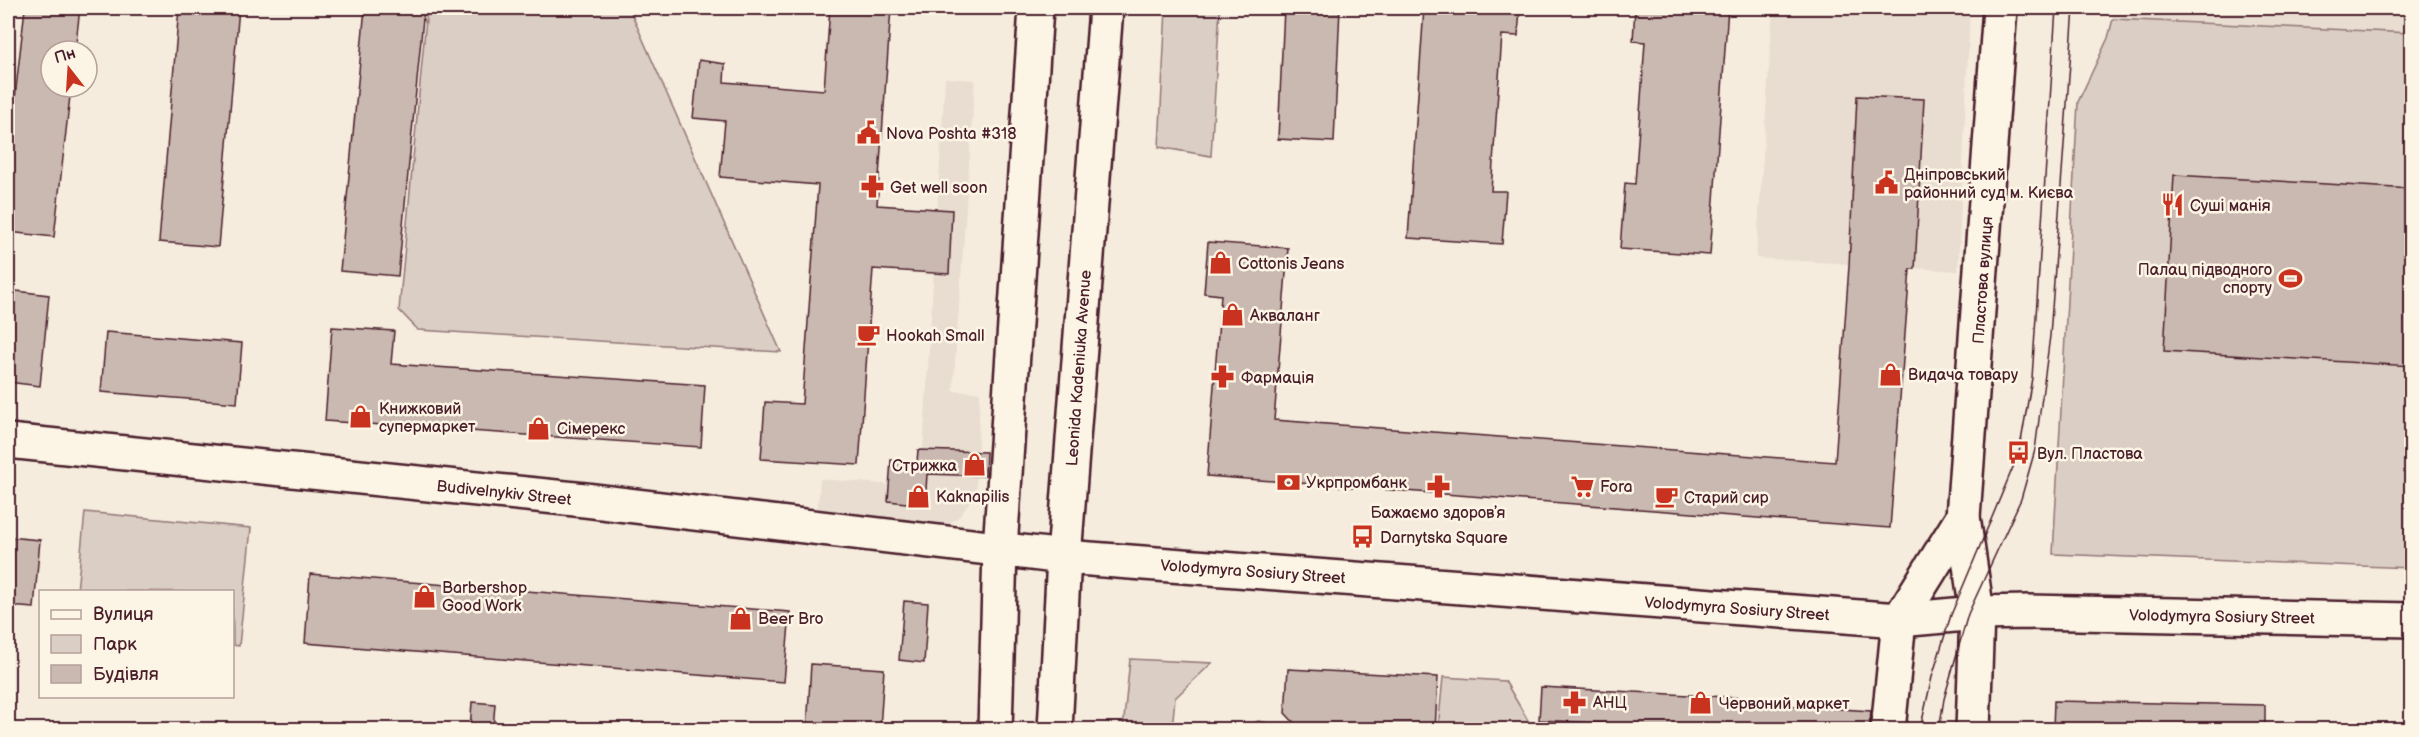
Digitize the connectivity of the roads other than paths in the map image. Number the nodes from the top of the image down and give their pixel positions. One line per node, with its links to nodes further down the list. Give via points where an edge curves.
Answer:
1 (1036, 8): 6 (main road)
2 (1106, 8): 7 (main road, Leonida Kadeniuka Avenue)
3 (2000, 8): 5 (main road, Пластова вулиця)
4 (8, 441): 6 (main road, Budivelnykiv Street, via 608,503)
5 (1963, 516): 8 (main road, Пластова вулиця); 9 (main road, Пластова вулиця)
6 (1000, 549): 7 (main road, Budivelnykiv Street); 11 (main road)
7 (1064, 557): 9 (main road, Volodymyra Sosiury Street); 12 (main road, Leonida Kadeniuka Avenue)
8 (1977, 613): 9 (main road, Volodymyra Sosiury Street); 10 (main road, Volodymyra Sosiury Street); 14 (main road, Пластова вулиця)
9 (1899, 620): 13 (main road, Пластова вулиця)
10 (2412, 620)
11 (995, 729)
12 (1056, 729)
13 (1888, 729)
14 (1972, 729)

